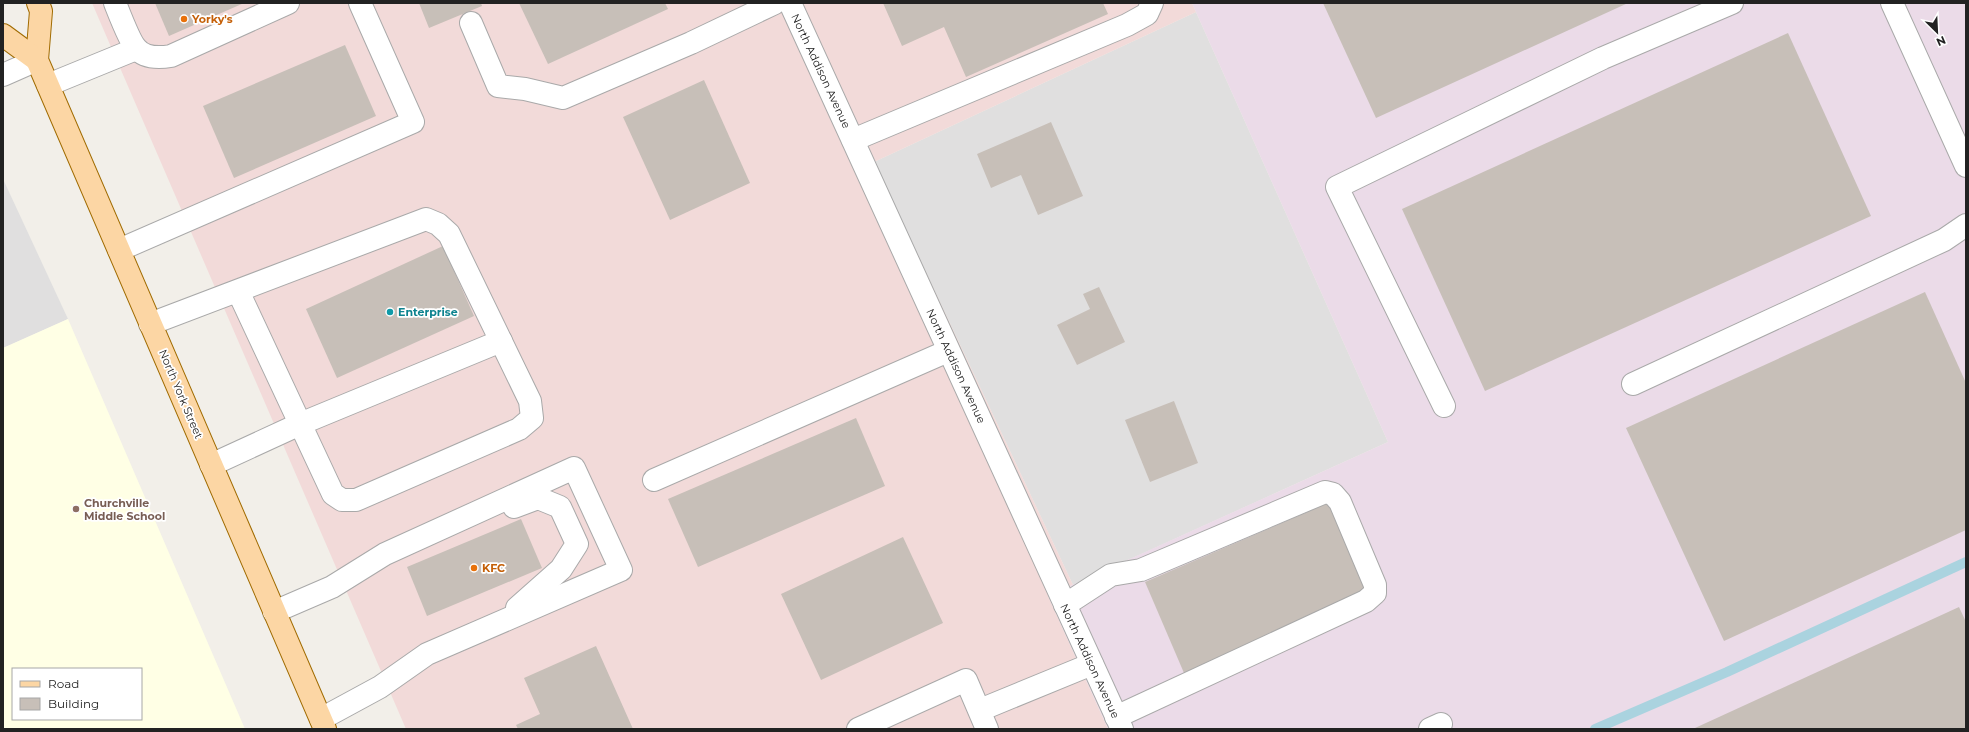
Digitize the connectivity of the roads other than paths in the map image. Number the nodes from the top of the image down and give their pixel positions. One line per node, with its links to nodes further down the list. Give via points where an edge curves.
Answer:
1 (38, 3): 13 (main road, North York Street, via 42,11)
2 (115, 3): 12 (street)
3 (288, 3): 12 (street, via 171,56 151,57)
4 (360, 3): 19 (street, via 413,122)
5 (775, 3): 10 (street, via 691,43 563,98 498,86)
6 (790, 3): 16 (street, North Addison Avenue)
7 (1152, 3): 16 (street, via 1147,14 1128,25)
8 (1732, 3): 25 (street, via 1604,58 1337,187)
9 (1892, 3): 17 (street)
10 (471, 23)
11 (3, 35): 13 (main road, North York Street)
12 (136, 49): 15 (street)
13 (37, 60): 14 (street); 15 (main road, North York Street)
14 (3, 75)
15 (48, 85): 19 (main road, North York Street)
16 (852, 140): 23 (street, North Addison Avenue)
17 (1966, 166)
18 (1966, 225): 24 (street, via 1944,240)
19 (119, 250): 21 (main road, North York Street)
20 (238, 291): 21 (street); 22 (street, via 426,219 438,224 449,234); 26 (street)
21 (150, 324): 27 (main road, North York Street)
22 (501, 341): 26 (street); 26 (street, via 530,401 532,418 519,429 356,500 342,500 333,494)
23 (948, 351): 28 (street); 30 (street, North Addison Avenue)
24 (1633, 384)
25 (1444, 406)
26 (300, 424): 27 (street)
27 (211, 465): 31 (main road, North York Street)
28 (654, 480)
29 (385, 554): 31 (street, via 332,587); 32 (street, via 538,498 560,507 577,544 561,569); 32 (street, via 574,468 621,570)
30 (1065, 606): 33 (street, North Addison Avenue); 35 (street, via 1111,575 1141,570 1325,492 1333,494 1340,502 1375,585 1375,593 1366,601)
31 (274, 612): 36 (main road, North York Street)
32 (503, 621): 36 (street, via 427,654)
33 (1092, 664): 34 (street); 35 (street, North Addison Avenue)
34 (984, 719): 37 (street, via 966,680)
35 (1119, 723)
36 (323, 724)
37 (858, 729)

